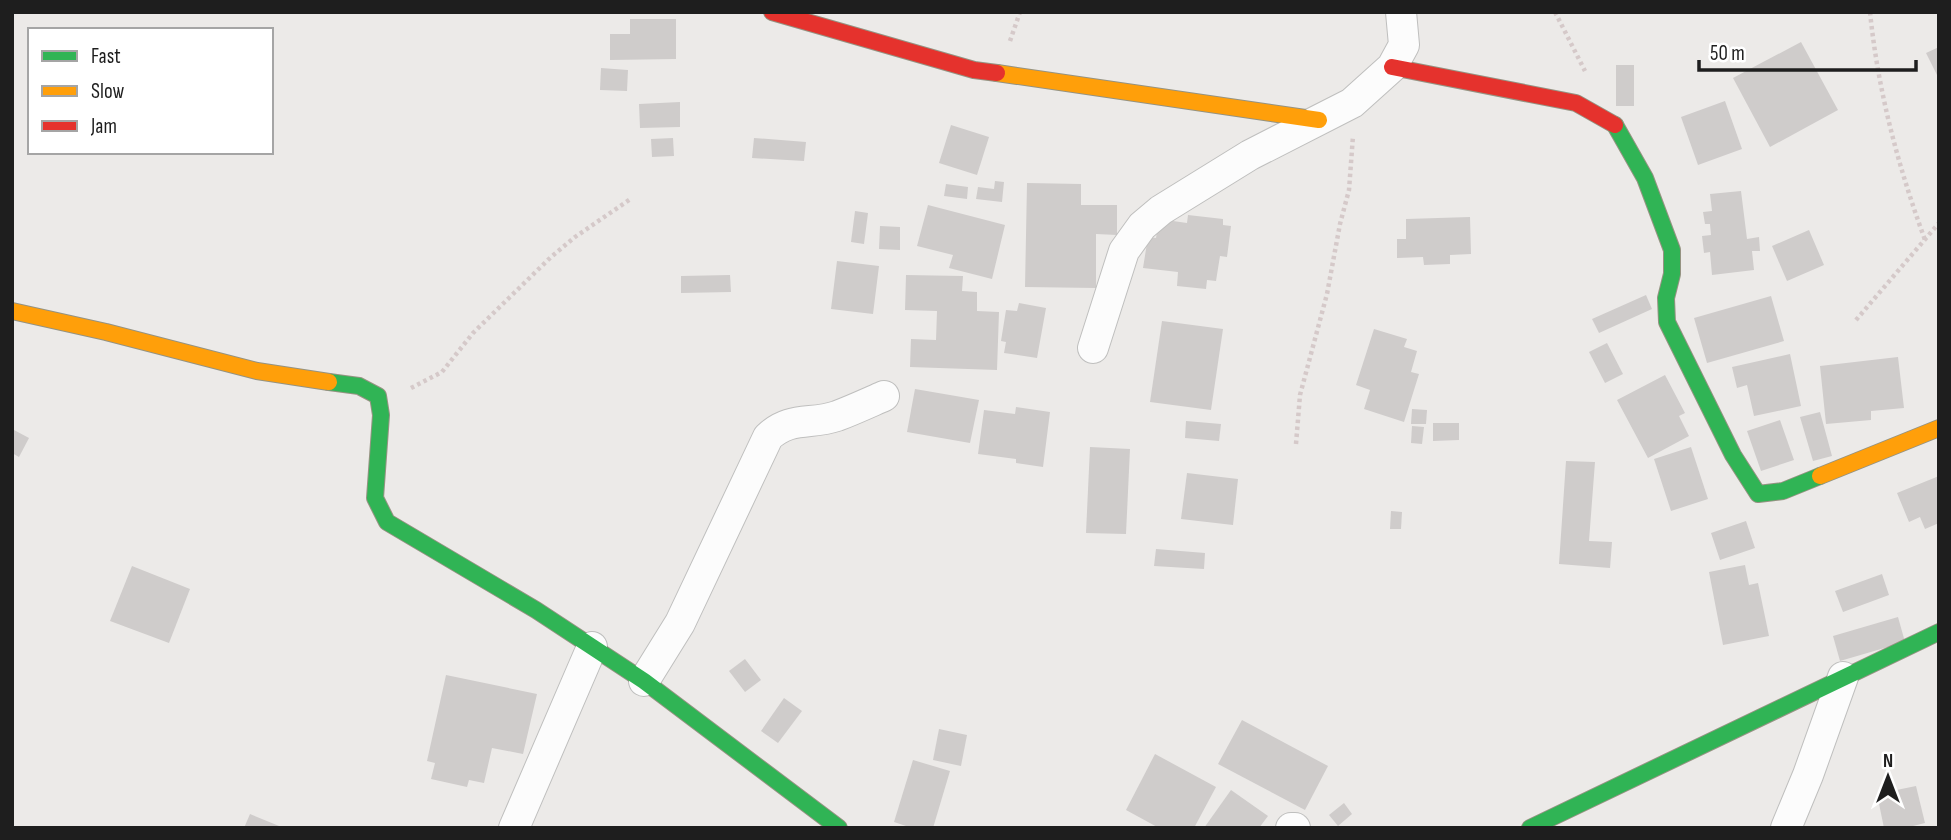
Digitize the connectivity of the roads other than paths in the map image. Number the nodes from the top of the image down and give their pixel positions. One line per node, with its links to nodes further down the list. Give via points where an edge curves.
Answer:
1 (772, 12): 4 (street, via 974,70)
2 (1401, 12): 3 (street, via 1404,45)
3 (1392, 67): 4 (street, via 1352,103); 8 (street, via 1576,103 1616,126 1645,178 1672,250 1667,323 1733,455 1758,494 1783,491)
4 (1319, 120): 6 (street, via 1250,155 1142,226 1124,251)
5 (12, 312): 10 (street, via 257,371 372,391 380,399 382,412 375,501 387,522)
6 (1093, 348)
7 (884, 396): 12 (street, via 834,417 778,428 768,437 680,622)
8 (1939, 428)
9 (1939, 632): 11 (street)
10 (592, 647): 12 (street); 13 (street)
11 (1843, 677): 15 (street); 16 (street)
12 (644, 681): 14 (street)
13 (514, 828)
14 (839, 828)
15 (1530, 828)
16 (1786, 828)

